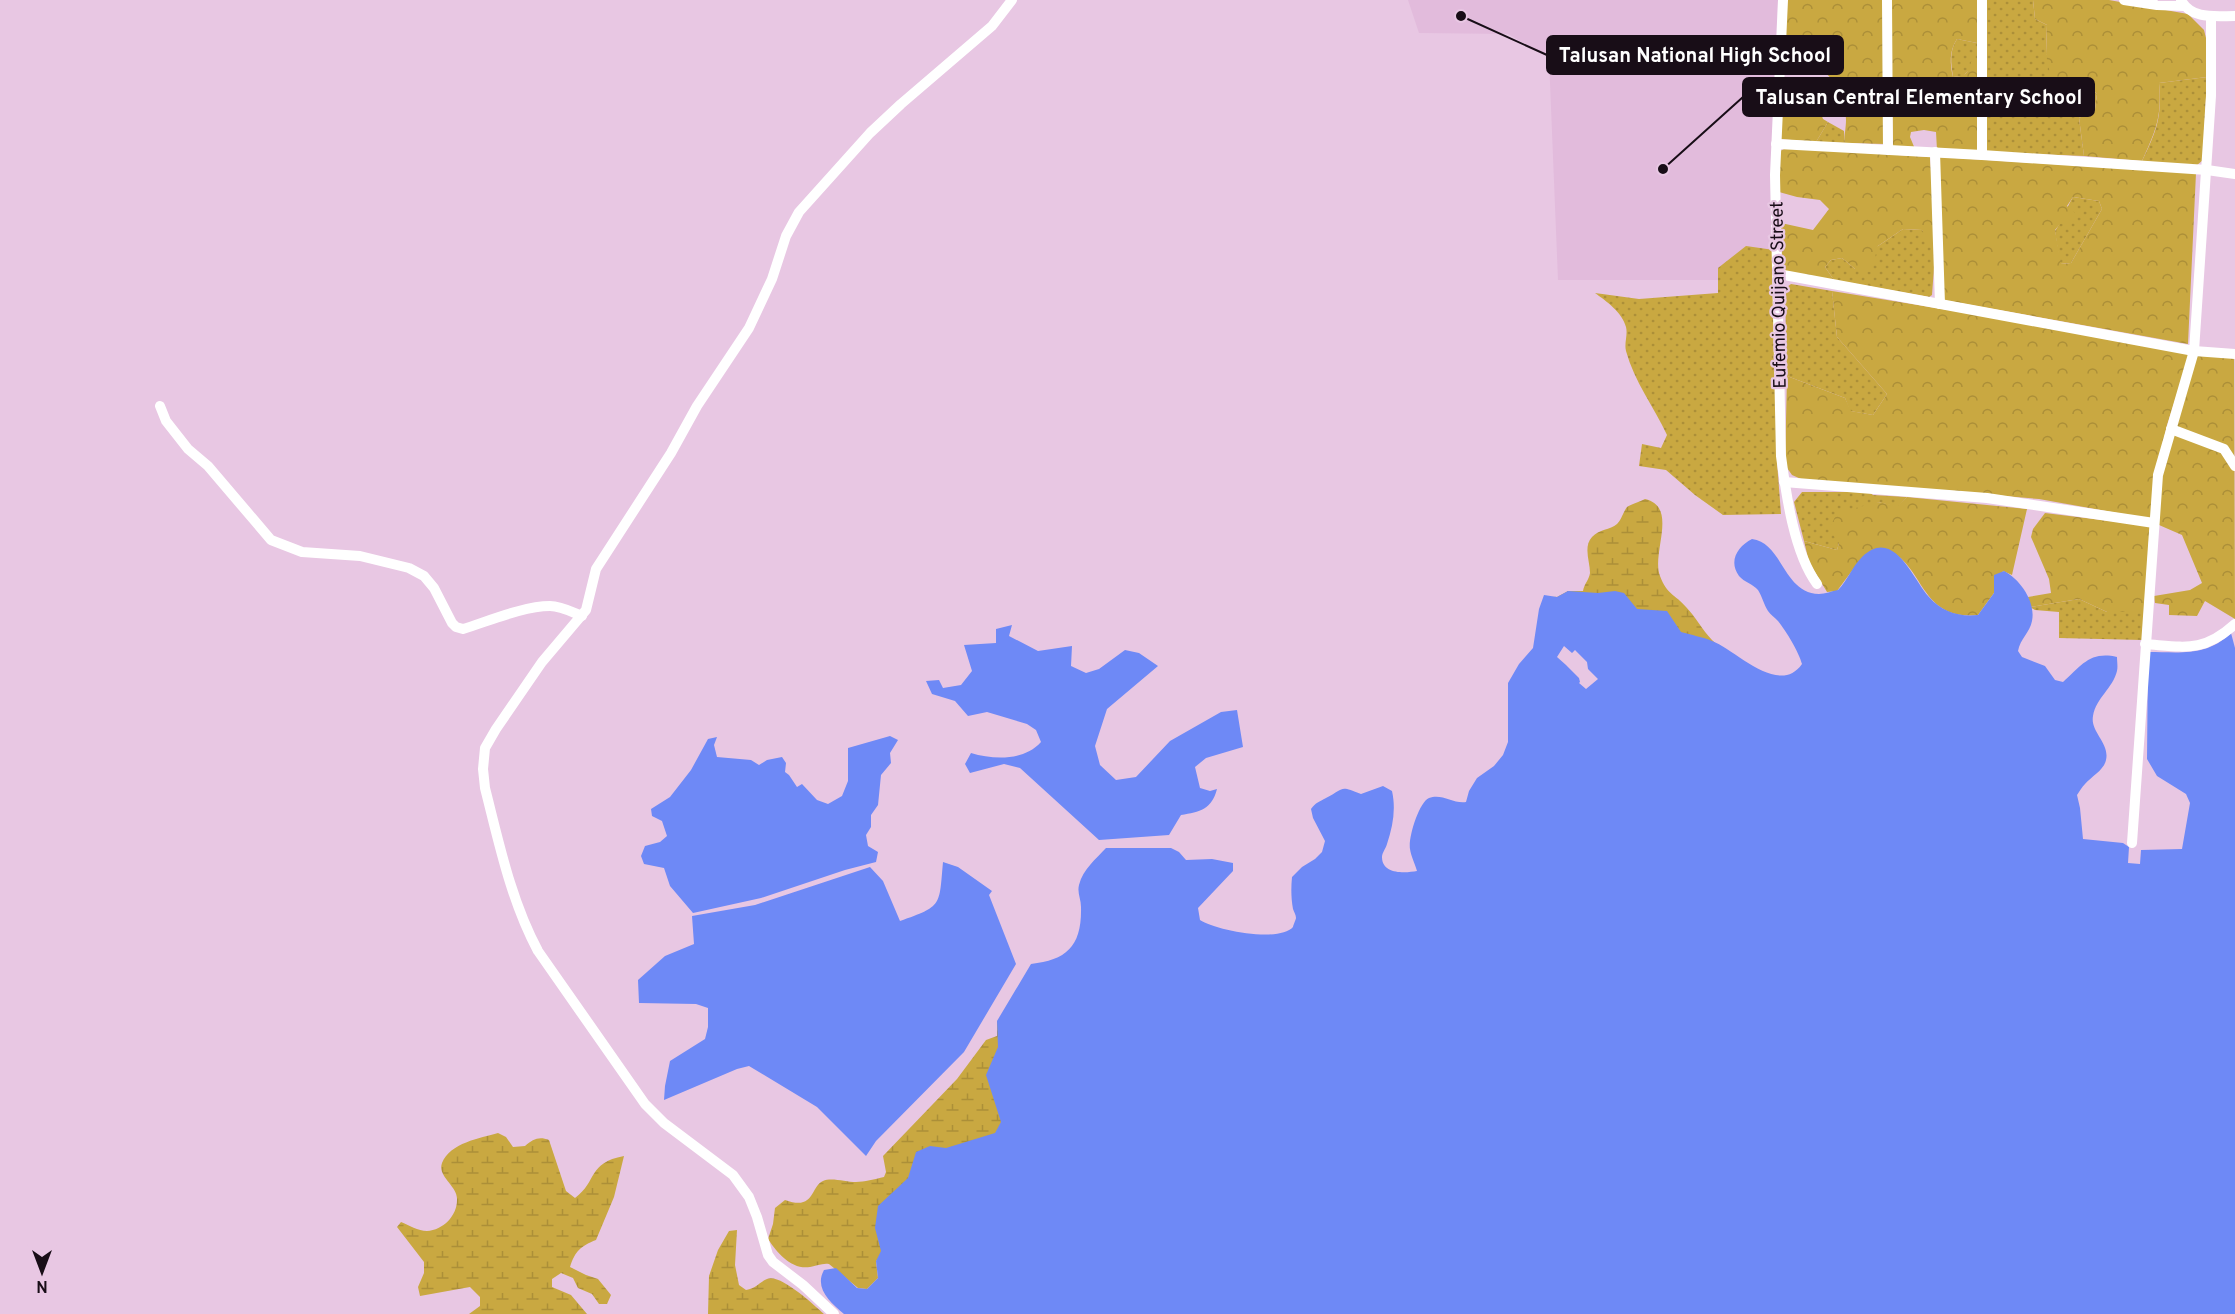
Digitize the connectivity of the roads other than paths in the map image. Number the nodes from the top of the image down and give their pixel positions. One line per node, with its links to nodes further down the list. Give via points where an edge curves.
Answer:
1 (1012, 0): 25 (street, via 992,26 870,133 799,212 749,328 596,569)
2 (1783, 0): 9 (street, Eufemio Quijano Street)
3 (1887, 0): 10 (street)
4 (1982, 0): 12 (street)
5 (2124, 0): 6 (street, via 2157,5)
6 (2182, 3): 7 (street, via 2198,14)
7 (2211, 16): 8 (street); 13 (street)
8 (2235, 16)
9 (1776, 144): 10 (street); 15 (street, Eufemio Quijano Street)
10 (1888, 150): 11 (street)
11 (1935, 152): 12 (street); 16 (street)
12 (1982, 155): 13 (street)
13 (2207, 170): 14 (street); 17 (street)
14 (2235, 174)
15 (1778, 273): 16 (street); 22 (street, Eufemio Quijano Street)
16 (1940, 303): 17 (street)
17 (2194, 351): 18 (street); 20 (street)
18 (2235, 354)
19 (160, 406): 25 (street, via 166,421 188,449 208,466 271,540 302,552 360,556 409,568 424,576 452,623 463,629 550,606)
20 (2171, 429): 21 (street, via 2224,449); 23 (street, via 2158,475)
21 (2235, 466)
22 (1784, 482): 23 (street, via 1987,498); 24 (street, Eufemio Quijano Street, via 1803,561)
23 (2154, 523): 27 (street)
24 (1817, 584)
25 (582, 616): 29 (street, via 542,662 485,748 485,788 525,927 645,1104 733,1175 758,1217 772,1262)
26 (2235, 624): 27 (street, via 2202,646)
27 (2145, 644): 28 (street)
28 (2132, 843)
29 (834, 1314)

